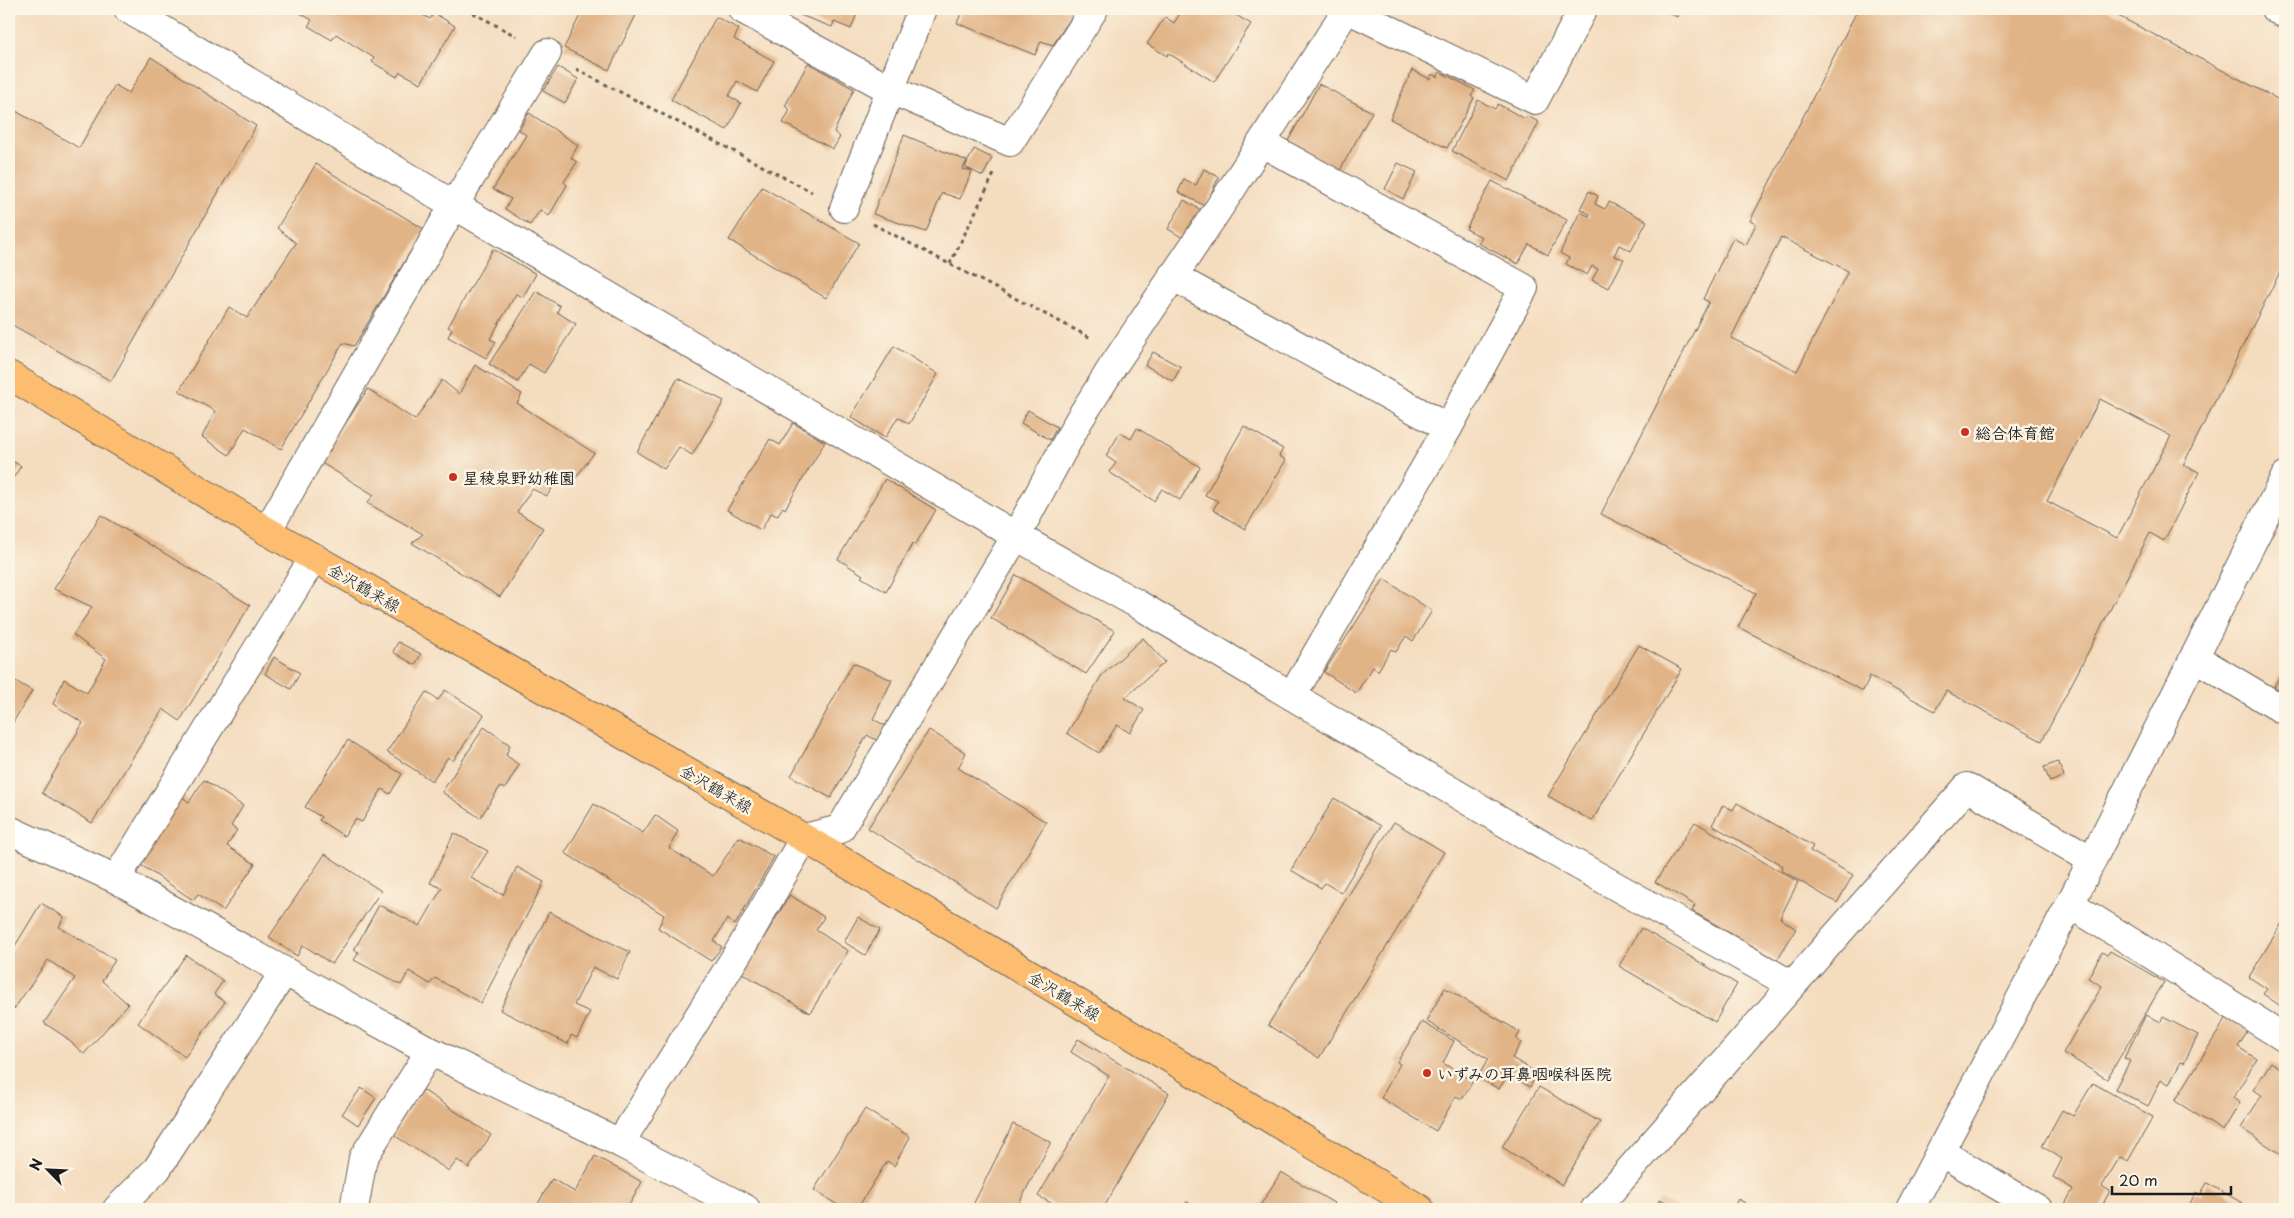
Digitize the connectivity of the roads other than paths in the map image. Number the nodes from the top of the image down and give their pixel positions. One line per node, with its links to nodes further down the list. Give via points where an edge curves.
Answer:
1 (128, 9): 12 (street)
2 (742, 9): 10 (street)
3 (922, 9): 10 (street)
4 (1094, 9): 10 (street, via 1010,142)
5 (1347, 9): 6 (street, via 1535,100); 11 (street)
6 (1583, 9)
7 (2275, 9): 8 (street)
8 (2285, 14)
9 (547, 54): 12 (street)
10 (889, 89): 13 (street)
11 (1262, 143): 14 (street); 16 (street, via 1524,288)
12 (454, 205): 18 (street); 19 (street)
13 (844, 208)
14 (1172, 276): 16 (street); 19 (street, via 1079,420)
15 (9, 375): 18 (main road, 金沢鶴来線)
16 (1448, 428): 22 (street)
17 (2285, 477): 21 (street)
18 (267, 531): 20 (main road, 金沢鶴来線)
19 (1016, 536): 22 (street); 25 (street, via 840,829)
20 (314, 557): 25 (main road, 金沢鶴来線); 27 (street)
21 (2194, 657): 23 (street); 26 (street)
22 (1292, 696): 30 (street, via 1544,846)
23 (2285, 712)
24 (9, 830): 27 (street)
25 (804, 838): 33 (street, via 741,948); 38 (main road, 金沢鶴来線)
26 (2092, 860): 28 (street); 30 (street, via 1968,787)
27 (116, 879): 29 (street)
28 (2070, 904): 31 (street); 34 (street)
29 (284, 972): 32 (street); 35 (street, via 157,1169)
30 (1792, 986): 39 (street)
31 (2285, 1038)
32 (430, 1051): 33 (street); 36 (street, via 362,1158)
33 (620, 1143): 37 (street)
34 (1940, 1152): 40 (street); 41 (street)
35 (116, 1209)
36 (354, 1209)
37 (746, 1209)
38 (1420, 1209)
39 (1595, 1209)
40 (1910, 1209)
41 (2038, 1209)

